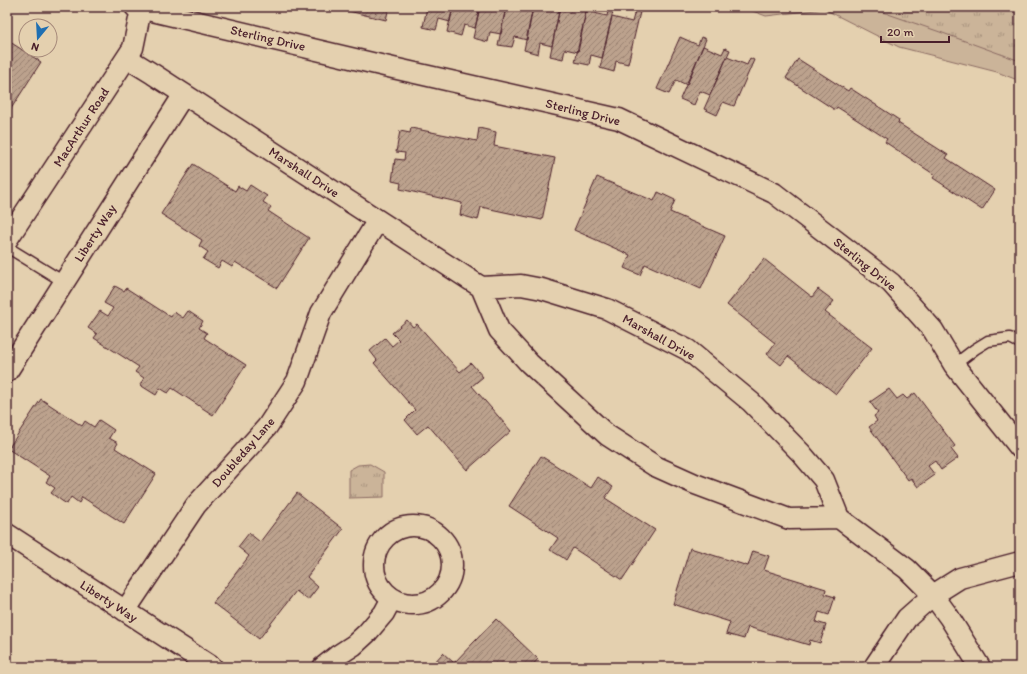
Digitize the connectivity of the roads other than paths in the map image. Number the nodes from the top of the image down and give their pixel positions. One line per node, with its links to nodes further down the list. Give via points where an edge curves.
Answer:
1 (138, 8): 2 (street, MacArthur Road, via 133,48); 10 (street, Sterling Drive, via 619,119 774,193 891,283 933,330)
2 (126, 58): 3 (street, Marshall Drive); 5 (street, MacArthur Road)
3 (184, 94): 4 (street, Marshall Drive); 7 (street, Liberty Way)
4 (378, 220): 8 (street, Marshall Drive); 18 (street, Doubleday Lane, via 321,314 297,381 267,427 196,505)
5 (7, 240)
6 (7, 247): 7 (lane)
7 (64, 282): 11 (street, Liberty Way)
8 (481, 287): 13 (street, via 499,330 529,363 607,435 655,466 695,484 789,519); 13 (street, Marshall Drive, via 521,285 550,291 607,309 688,350 751,402 801,453 824,480)
9 (1020, 343): 10 (lane, via 1010,338 988,341)
10 (954, 365): 12 (street, Sterling Drive)
11 (7, 372)
12 (1020, 448)
13 (838, 518): 16 (street, via 907,569)
14 (7, 534): 18 (street, Liberty Way)
15 (1020, 562): 16 (street, via 960,578)
16 (933, 595): 21 (street, via 907,618); 22 (street, via 950,617)
17 (392, 598): 20 (street, via 384,613 367,633)
18 (125, 611): 19 (street, Liberty Way)
19 (212, 667)
20 (323, 667)
21 (874, 667)
22 (980, 667)

